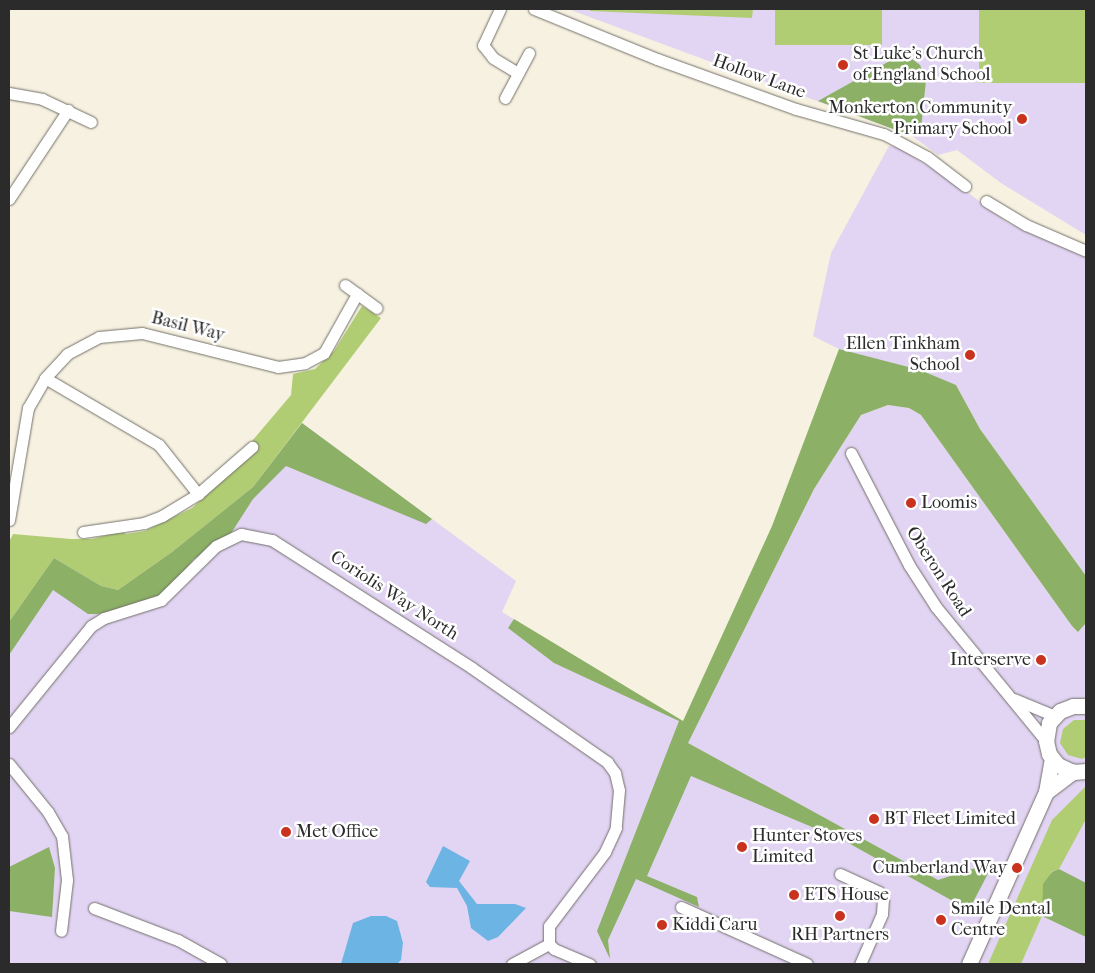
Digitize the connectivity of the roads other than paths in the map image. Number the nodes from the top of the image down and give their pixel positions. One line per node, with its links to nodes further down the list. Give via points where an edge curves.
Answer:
1 (500, 9): 4 (street, via 483,45 493,58)
2 (534, 9): 9 (street, Hollow Lane, via 657,59 796,109 884,134 927,157)
3 (529, 53): 4 (street)
4 (518, 73): 6 (street)
5 (9, 93): 7 (street, via 42,99)
6 (505, 98)
7 (68, 110): 8 (street); 10 (street)
8 (91, 122)
9 (966, 186)
10 (9, 199)
11 (986, 201): 12 (street, via 1026,225)
12 (1086, 251)
13 (345, 285): 14 (street)
14 (357, 294): 15 (street); 16 (street, Basil Way, via 324,353 305,363 278,367 152,334 116,334 99,338 67,354)
15 (377, 308)
16 (45, 378): 19 (street, via 159,445); 20 (street, Basil Way, via 28,408)
17 (252, 447): 19 (street)
18 (851, 453): 22 (street, Oberon Road, via 909,565 936,608)
19 (198, 494): 21 (street, via 144,523)
20 (9, 520)
21 (82, 532)
22 (1012, 698): 24 (street, Oberon Road); 26 (street, Oberon Road)
23 (1086, 706): 24 (main road, via 1066,708)
24 (1055, 716): 26 (main road, via 1049,723)
25 (9, 727): 35 (street, Coriolis Way North, via 91,626 104,618 161,600 216,546 241,534 272,540 472,668 607,762 615,773 619,790 616,828 604,852 549,926)
26 (1046, 741): 27 (main road)
27 (1052, 759): 29 (main road); 30 (main road)
28 (9, 764): 34 (street, via 48,812 62,836 67,880)
29 (1080, 772): 30 (main road)
30 (1046, 792): 42 (main road)
31 (840, 874): 41 (street, via 879,892 883,898 882,914)
32 (681, 907): 36 (street)
33 (94, 908): 37 (street, via 169,936)
34 (61, 931)
35 (549, 944): 38 (street); 39 (street, via 562,954)
36 (782, 959): 40 (street)
37 (221, 964)
38 (512, 964)
39 (590, 964)
40 (807, 964)
41 (860, 964)
42 (969, 964)

